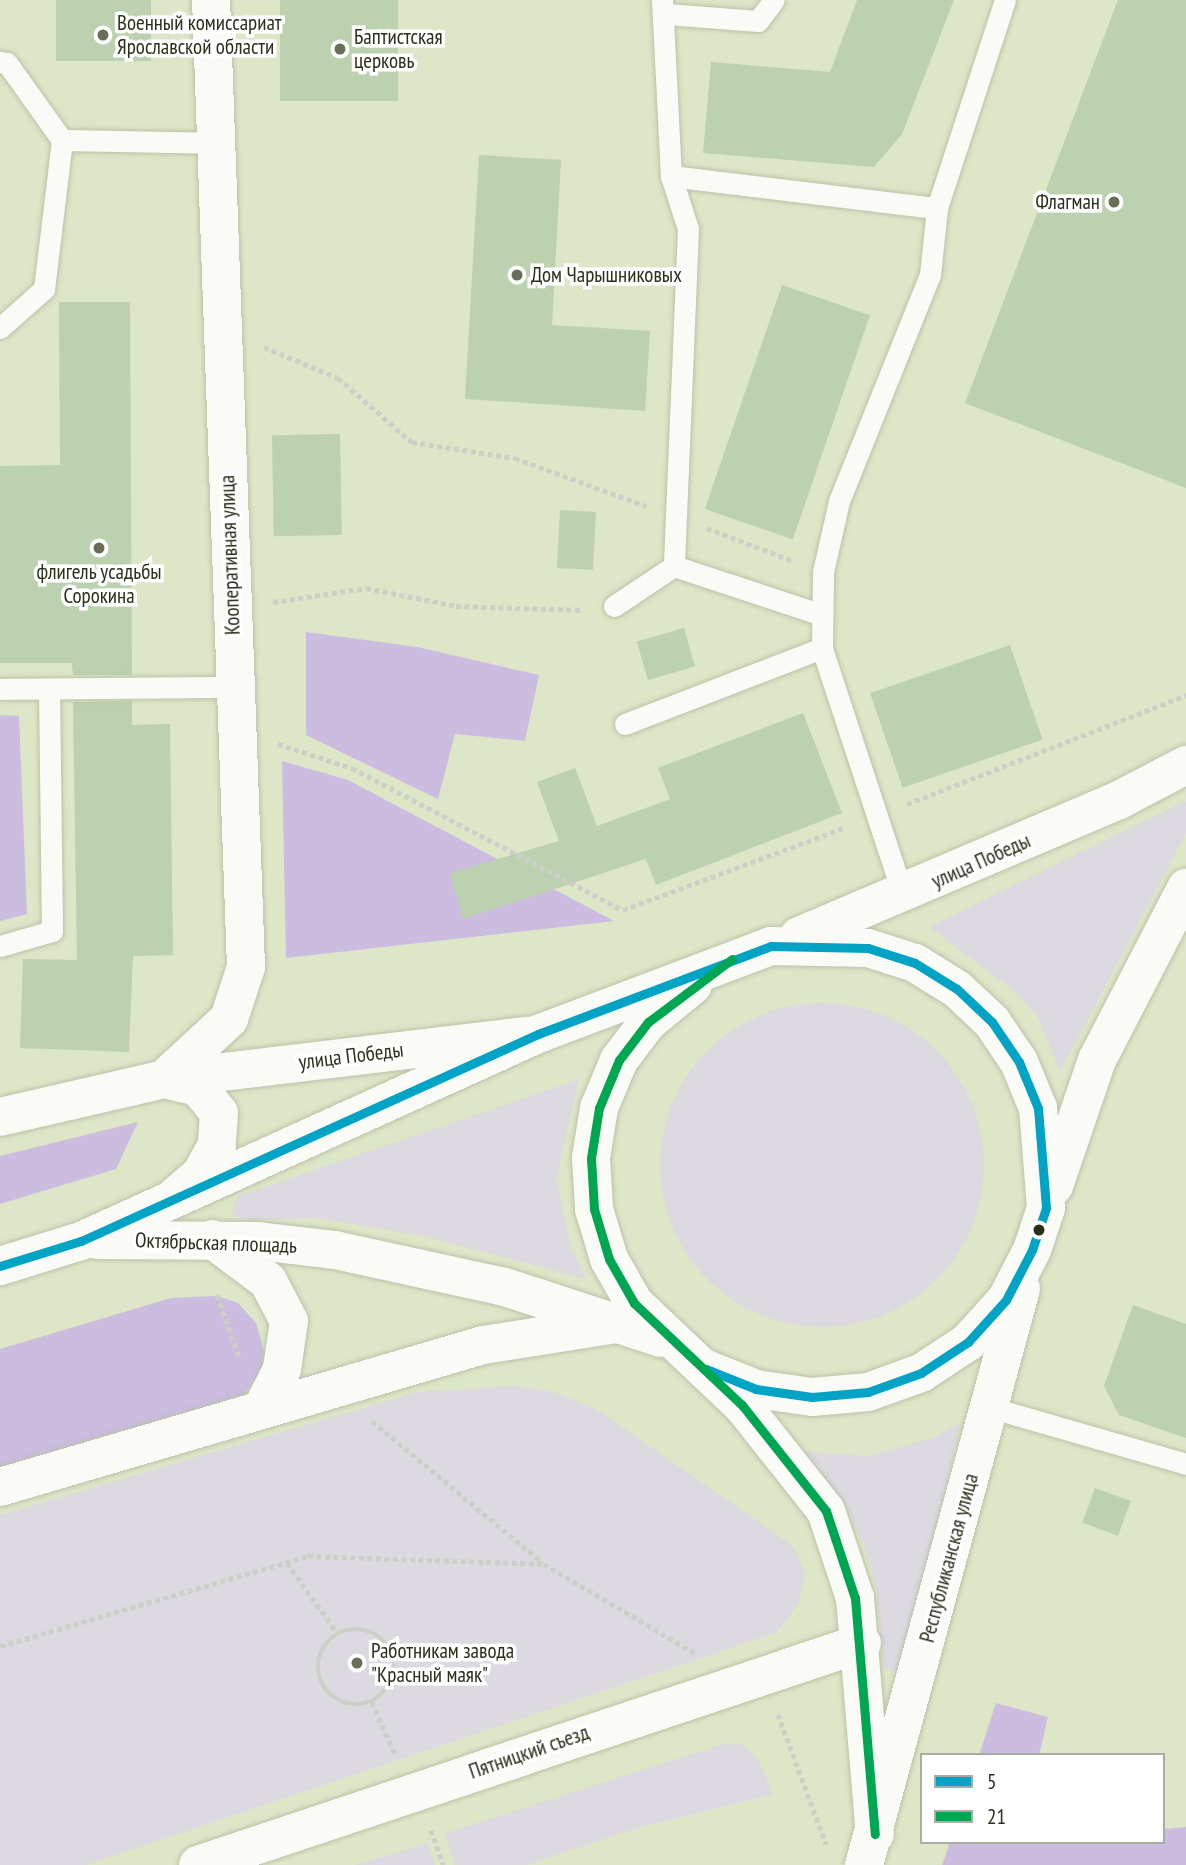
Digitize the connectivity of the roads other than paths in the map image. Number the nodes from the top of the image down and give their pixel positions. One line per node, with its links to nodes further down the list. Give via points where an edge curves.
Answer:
1 (211, 0): 7 (main road, Кооперативная улица)
2 (774, 0): 4 (lane, via 758,21)
3 (1005, 0): 9 (lane)
4 (665, 7): 8 (lane, via 663,104)
5 (0, 62): 6 (lane, via 7,63)
6 (62, 140): 7 (lane); 10 (lane, via 44,289)
7 (213, 143): 15 (main road, Кооперативная улица)
8 (671, 176): 9 (lane); 11 (lane, via 688,229 671,515)
9 (937, 208): 13 (lane, via 930,275 839,501 822,572)
10 (0, 327)
11 (674, 566): 12 (lane); 13 (lane)
12 (614, 606)
13 (819, 614): 14 (lane)
14 (822, 648): 18 (lane); 21 (lane)
15 (235, 687): 17 (lane); 26 (main road, Кооперативная улица, via 243,978 229,1019)
16 (0, 689): 17 (lane)
17 (49, 689): 22 (lane, via 52,931)
18 (625, 724)
19 (1186, 765): 21 (main road, улица Победы)
20 (1186, 888): 29 (main road, via 1097,1060)
21 (903, 895): 23 (main road, улица Победы)
22 (0, 946)
23 (771, 946): 24 (main road, Октябрьская площадь); 29 (main road, Октябрьская площадь, via 868,948 915,963 974,1005 1020,1062 1038,1108)
24 (732, 959): 25 (main road, Октябрьская площадь); 35 (main road, Октябрьская площадь, via 649,1022 619,1060 597,1120 591,1158 594,1209 609,1259 634,1303)
25 (538, 1034): 26 (main road, улица Победы); 28 (main road, Октябрьская площадь)
26 (164, 1079): 27 (main road, улица Победы); 28 (main road, улица Победы, via 198,1087 219,1113 217,1145 201,1174)
27 (0, 1117)
28 (172, 1199): 31 (main road, Октябрьская площадь)
29 (1046, 1208): 32 (main road, Октябрьская площадь)
30 (212, 1239): 31 (main road, Октябрьская площадь); 34 (main road, Октябрьская площадь, via 335,1250 410,1264); 37 (main road, via 268,1282 289,1321 282,1368)
31 (81, 1241): 33 (main road)
32 (1032, 1250): 36 (main road, Октябрьская площадь, via 1006,1300 968,1342 921,1373 868,1392 812,1397 756,1389); 38 (main road, Республиканская улица)
33 (0, 1266)
34 (624, 1323): 35 (main road, Октябрьская площадь); 37 (main road, via 483,1345)
35 (669, 1341): 36 (main road, Октябрьская площадь)
36 (706, 1369): 41 (main road, Октябрьская площадь, via 826,1511 844,1552)
37 (264, 1405): 40 (main road)
38 (989, 1406): 39 (lane); 42 (main road, Республиканская улица)
39 (1186, 1464)
40 (0, 1487)
41 (862, 1643): 42 (main road, Октябрьская площадь); 43 (main road, Пятницкий съезд)
42 (870, 1849)
43 (198, 1865)

